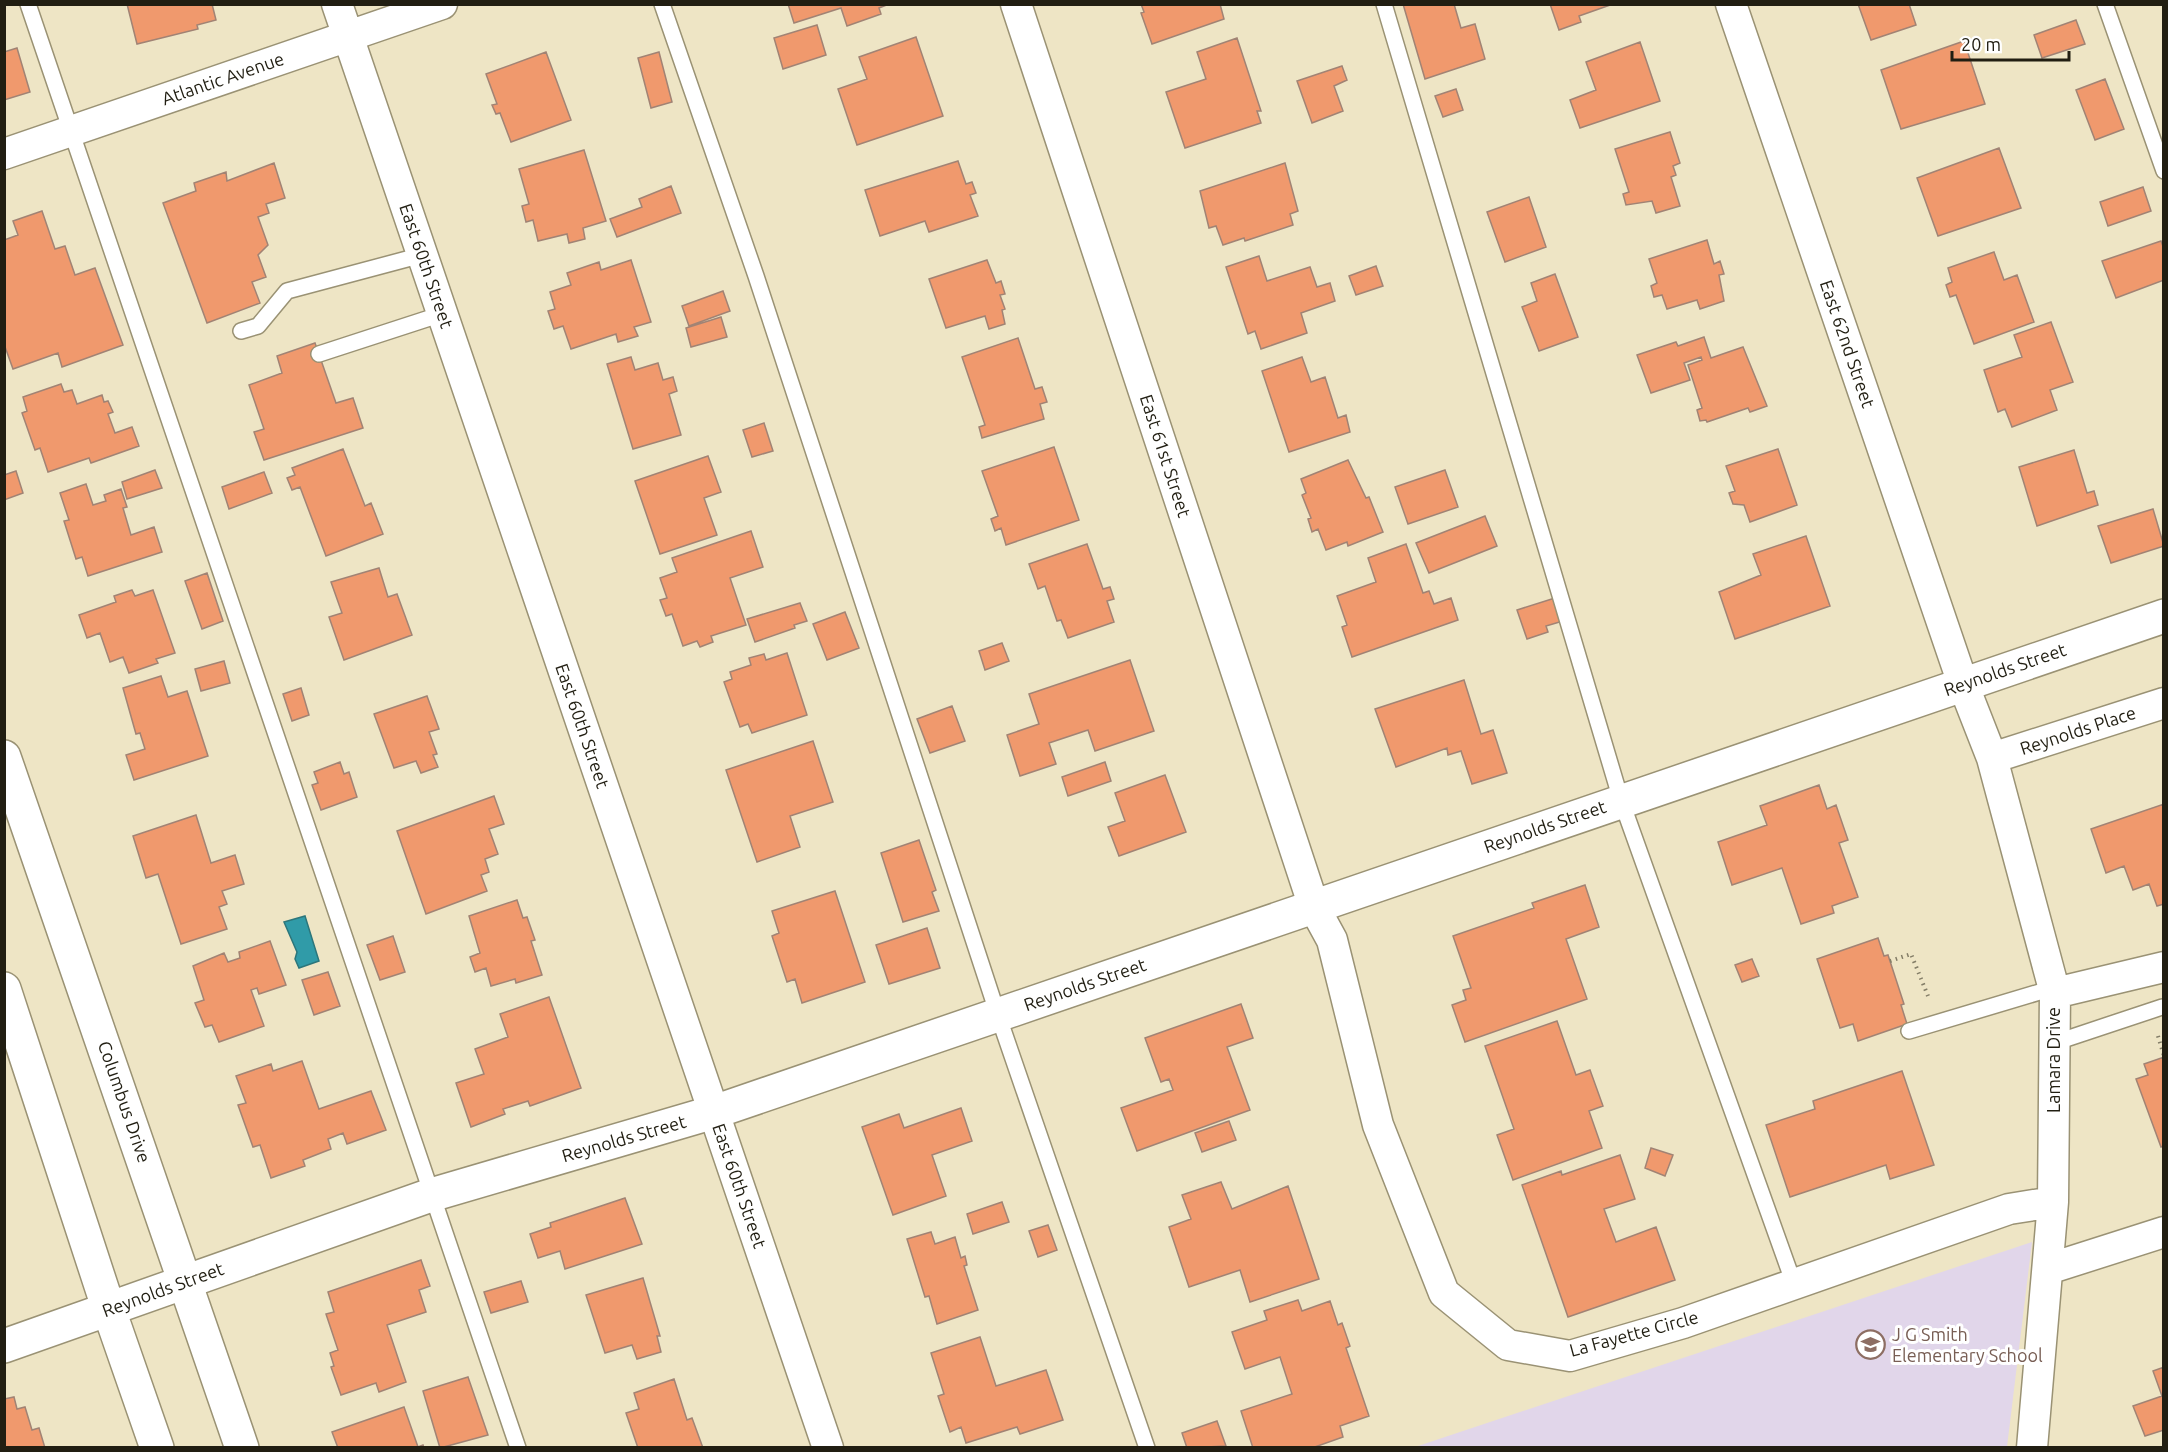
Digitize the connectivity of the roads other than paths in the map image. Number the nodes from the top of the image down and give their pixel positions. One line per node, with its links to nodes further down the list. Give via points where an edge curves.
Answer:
1 (28, 4): 10 (lane)
2 (337, 4): 9 (street, East 60th Street)
3 (442, 4): 9 (street, Atlantic Avenue)
4 (662, 4): 28 (lane, via 756,276)
5 (1016, 4): 23 (street, East 61st Street)
6 (1384, 4): 22 (lane)
7 (1731, 4): 18 (street, East 62nd Street)
8 (2105, 4): 12 (lane)
9 (348, 37): 10 (street, Atlantic Avenue); 13 (street, East 60th Street)
10 (71, 131): 11 (street, Atlantic Avenue); 32 (lane)
11 (4, 154)
12 (2163, 171)
13 (422, 255): 14 (street, East 60th Street); 15 (lane, via 287,291 258,326)
14 (442, 314): 16 (lane); 31 (street, East 60th Street)
15 (241, 331)
16 (319, 354)
17 (2163, 616): 18 (street, Reynolds Street)
18 (1963, 684): 21 (street, Lamara Drive); 22 (street, Reynolds Street)
19 (2163, 703): 21 (street, Reynolds Place)
20 (4, 757): 36 (street, Columbus Drive)
21 (1992, 758): 26 (street, Lamara Drive)
22 (1621, 800): 23 (street, Reynolds Street); 37 (lane)
23 (1314, 907): 28 (street, Reynolds Street); 37 (street, La Fayette Circle, via 1332,940 1378,1125 1444,1293 1508,1345 1570,1356 1683,1323)
24 (2163, 967): 26 (street)
25 (4, 989): 38 (street)
26 (2054, 991): 29 (lane); 30 (street, Lamara Drive)
27 (2162, 1007): 30 (lane)
28 (998, 1015): 31 (street, Reynolds Street); 44 (lane)
29 (1910, 1031)
30 (2054, 1043): 33 (street, Lamara Drive)
31 (714, 1112): 32 (street, Reynolds Street); 43 (street, East 60th Street)
32 (431, 1195): 36 (street, Reynolds Street); 42 (lane)
33 (2053, 1202): 35 (street, Lamara Drive); 37 (street, La Fayette Circle, via 2009,1209)
34 (2163, 1232): 35 (street)
35 (2048, 1269): 45 (street, Lamara Drive)
36 (187, 1281): 38 (street, Reynolds Street); 41 (street, Columbus Drive)
37 (1794, 1284)
38 (109, 1310): 39 (street, Reynolds Street); 40 (street)
39 (4, 1346)
40 (157, 1448)
41 (242, 1448)
42 (518, 1448)
43 (828, 1448)
44 (1147, 1448)
45 (2032, 1448)

